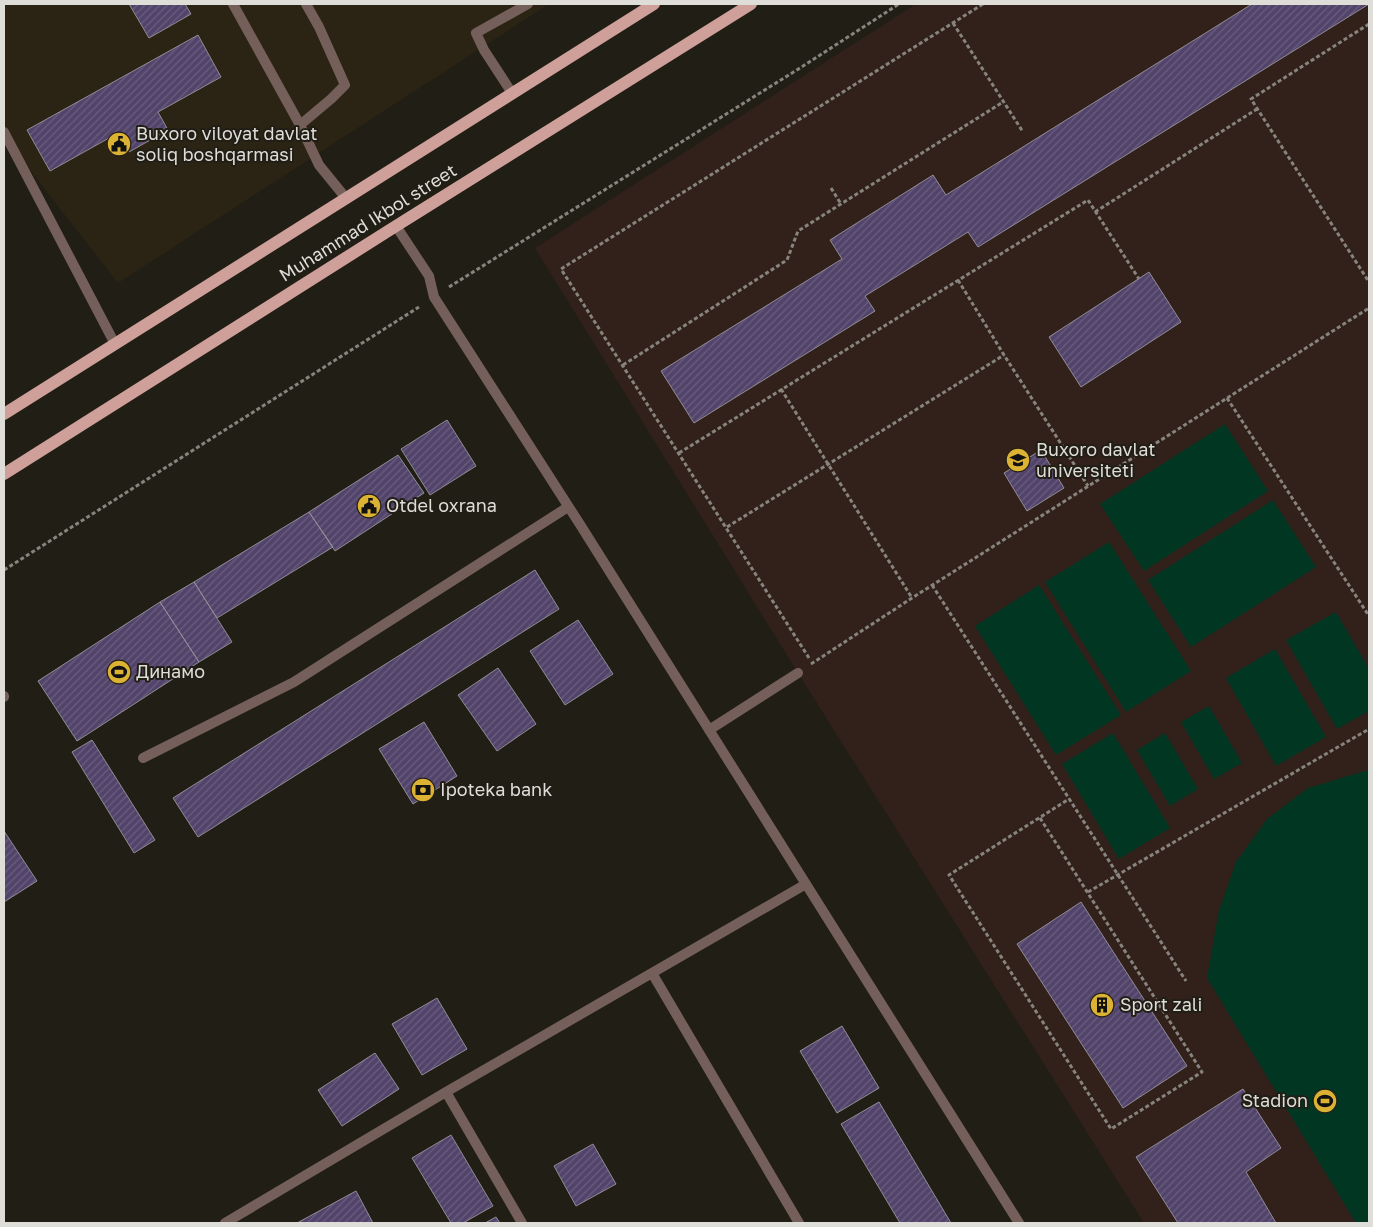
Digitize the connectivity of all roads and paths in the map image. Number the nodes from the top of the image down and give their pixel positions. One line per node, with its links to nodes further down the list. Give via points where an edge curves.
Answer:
1 (233, 4): 12 (lane)
2 (306, 4): 12 (lane, via 345,85)
3 (528, 4): 9 (lane, via 476,33)
4 (654, 4): 9 (main road, Muhammad Ikbol street)
5 (751, 4): 19 (main road, Muhammad Ikbol street)
6 (983, 4): 7 (path)
7 (953, 23): 10 (path); 26 (path, via 561,269)
8 (1369, 24): 11 (path, via 1251,99)
9 (512, 93): 16 (main road, Muhammad Ikbol street)
10 (1003, 102): 14 (path); 17 (path)
11 (1257, 108): 18 (path); 22 (path)
12 (300, 125): 16 (lane, via 319,165)
13 (4, 132): 24 (lane)
14 (1023, 132)
15 (831, 188): 17 (path)
16 (346, 197): 24 (main road, Muhammad Ikbol street)
17 (841, 204): 26 (path, via 798,231 787,260)
18 (1095, 212): 20 (path); 21 (path, via 1088,200)
19 (396, 226): 32 (main road, Muhammad Ikbol street); 34 (lane, via 429,276 434,297)
20 (1139, 279)
21 (958, 280): 25 (path); 27 (path)
22 (1369, 282)
23 (1369, 308): 28 (path)
24 (116, 344): 29 (main road, Muhammad Ikbol street)
25 (1004, 355): 31 (path); 33 (path)
26 (622, 365): 30 (path)
27 (781, 389): 30 (path); 31 (path)
28 (1228, 398): 33 (path); 38 (path)
29 (4, 414)
30 (679, 452): 35 (path)
31 (828, 464): 35 (path); 37 (path)
32 (4, 474)
33 (1088, 486): 36 (path)
34 (568, 507): 42 (lane); 43 (lane, via 294,682)
35 (727, 528): 39 (path)
36 (932, 585): 37 (path); 44 (path)
37 (912, 598): 39 (path)
38 (1369, 616)
39 (813, 663): 40 (path)
40 (798, 673): 42 (lane)
41 (1369, 729): 46 (path)
42 (709, 730): 47 (lane)
43 (143, 758)
44 (1069, 799): 45 (path); 46 (path)
45 (1040, 818): 48 (path); 48 (path, via 949,875 1111,1129 1202,1072)
46 (1118, 875): 48 (path); 50 (path)
47 (806, 884): 49 (lane); 55 (lane)
48 (1088, 892)
49 (652, 972): 51 (lane); 54 (lane)
50 (1186, 982)
51 (446, 1092): 52 (lane); 53 (lane)
52 (225, 1223)
53 (522, 1223)
54 (799, 1223)
55 (1018, 1223)

